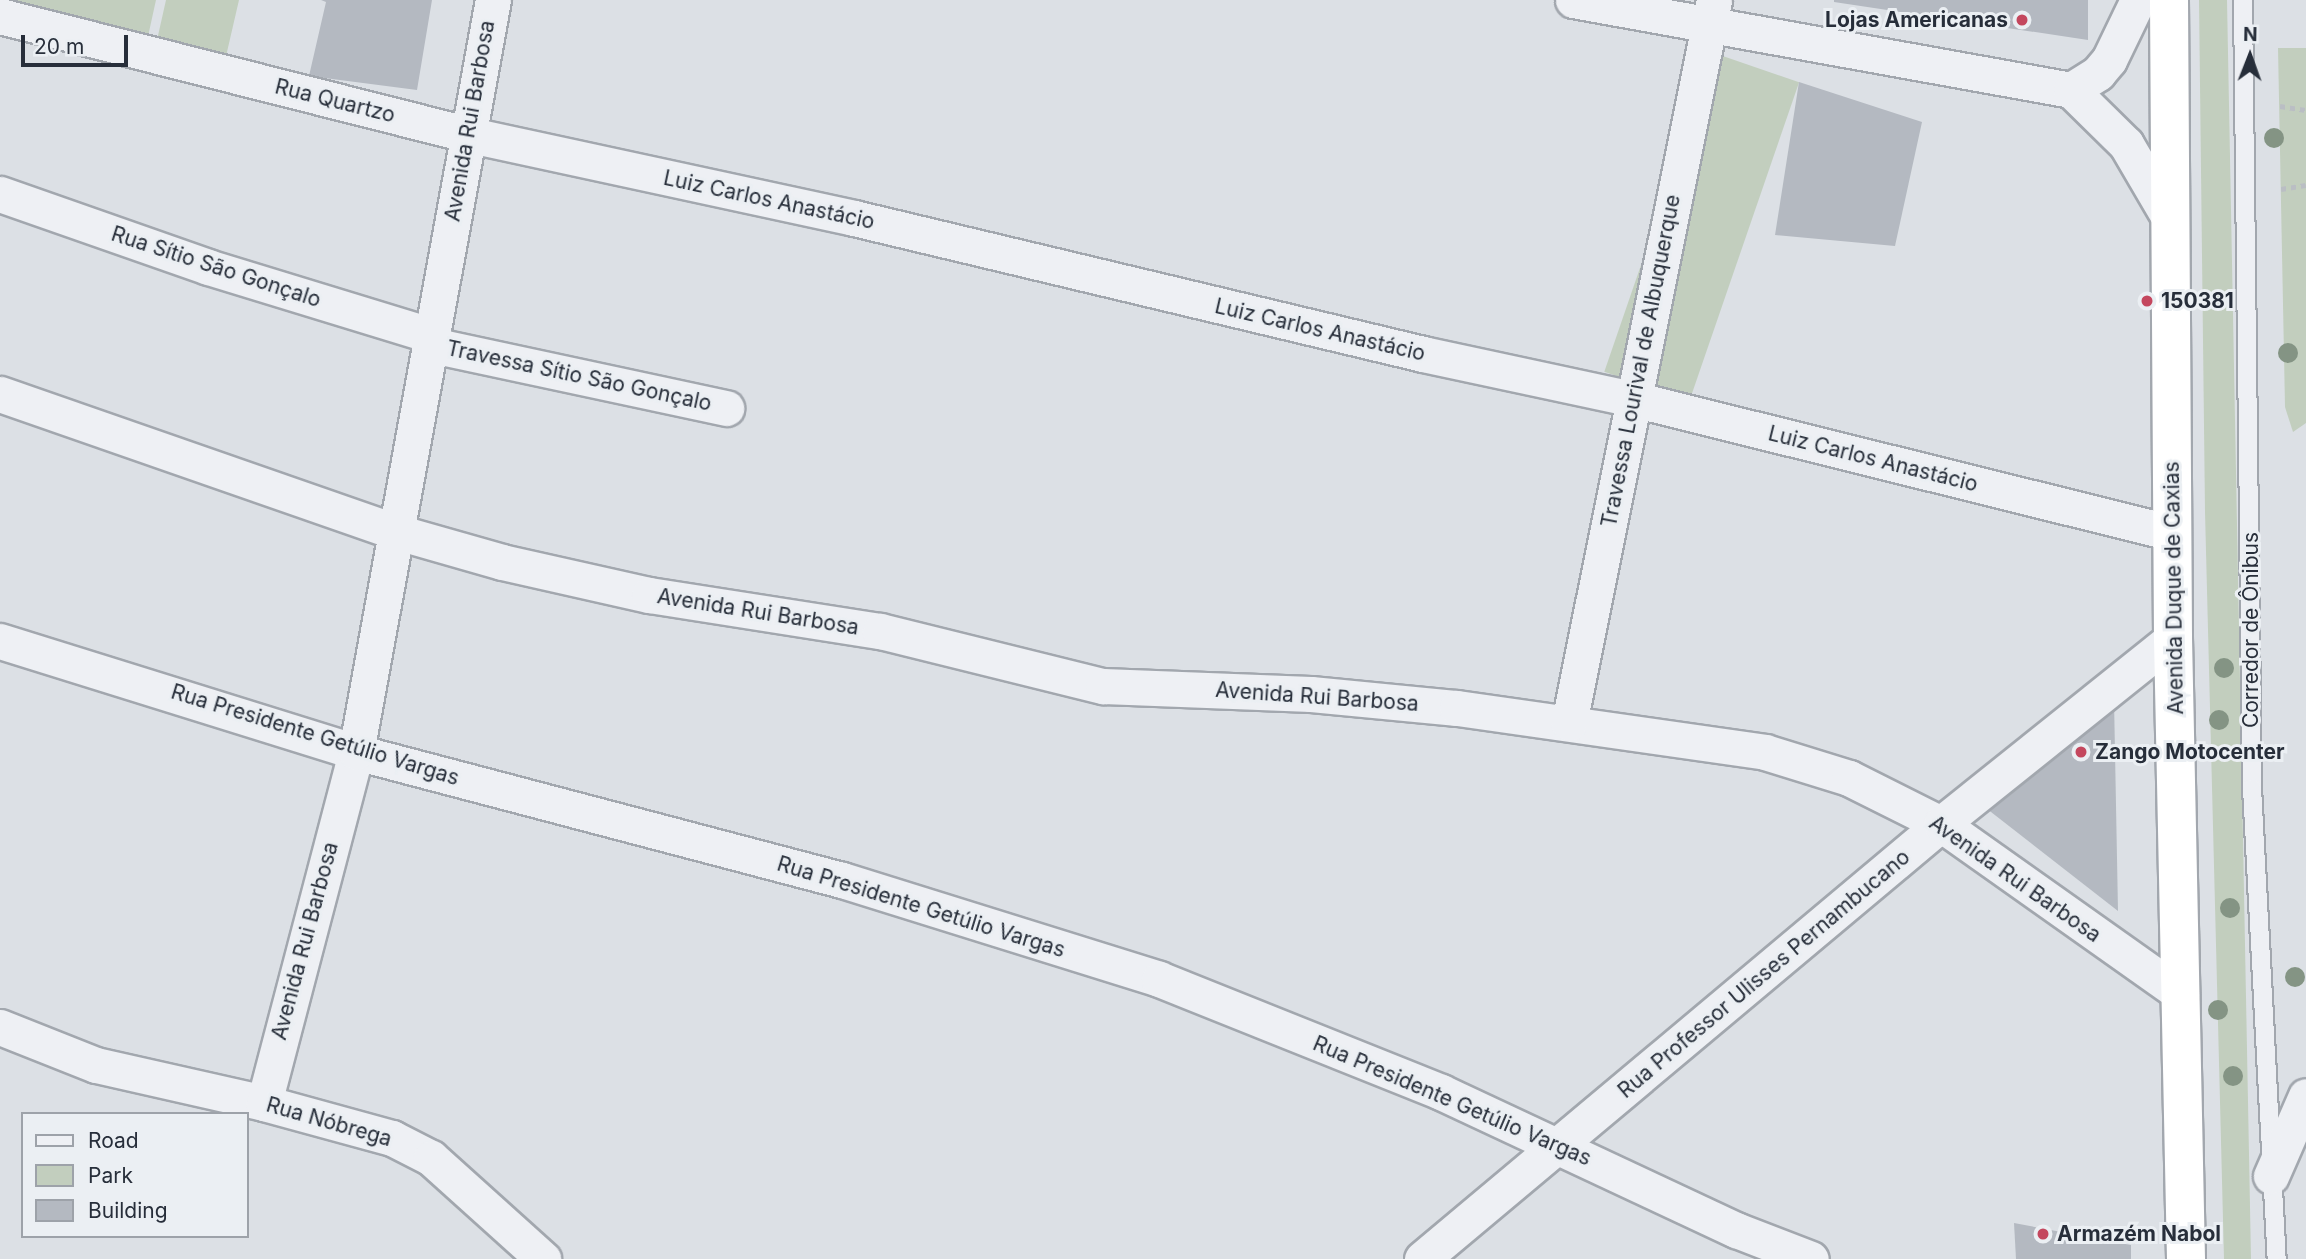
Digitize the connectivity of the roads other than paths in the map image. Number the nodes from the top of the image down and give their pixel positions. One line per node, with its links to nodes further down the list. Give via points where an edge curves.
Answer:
1 (493, 0): 9 (street, Avenida Rui Barbosa)
2 (1573, 0): 6 (street)
3 (2138, 0): 8 (street, via 2109,60)
4 (2169, 0): 11 (highway, Avenida Duque de Caxias)
5 (2244, 0): 28 (lane, Corredor de Ônibus, via 2252,788)
6 (1712, 11): 8 (street); 14 (street, Travessa Lourival de Albuquerque)
7 (0, 16): 9 (street, Rua Quartzo)
8 (2071, 90): 11 (street, via 2126,144)
9 (466, 134): 12 (street, Avenida Rui Barbosa); 14 (street, Luiz Carlos Anastácio, via 854,218 1423,354)
10 (0, 194): 12 (street, Rua Sítio São Gonçalo)
11 (2170, 219): 17 (highway, Avenida Duque de Caxias)
12 (433, 340): 15 (street, Travessa Sítio São Gonçalo); 16 (street, Avenida Rui Barbosa)
13 (0, 394): 16 (street, Avenida Rui Barbosa)
14 (1633, 399): 17 (street, Luiz Carlos Anastácio); 20 (street, Travessa Lourival de Albuquerque)
15 (726, 408)
16 (397, 532): 20 (street, Avenida Rui Barbosa, via 502,562 649,595 880,631 1104,685 1311,694); 21 (street, Avenida Rui Barbosa)
17 (2174, 533): 18 (highway, Avenida Duque de Caxias)
18 (2173, 638): 22 (street, Rua Professor Ulisses Pernambucano); 23 (highway, Avenida Duque de Caxias)
19 (0, 640): 21 (street, Rua Presidente Getúlio Vargas)
20 (1569, 723): 22 (street, Avenida Rui Barbosa, via 1765,752 1849,778)
21 (356, 752): 26 (street, Avenida Rui Barbosa); 27 (street, Rua Presidente Getúlio Vargas, via 842,880 1159,979 1441,1092)
22 (1941, 824): 23 (street, Avenida Rui Barbosa); 27 (street, Rua Professor Ulisses Pernambucano)
23 (2181, 994): 32 (highway, Avenida Duque de Caxias)
24 (0, 1027): 26 (street, Rua Nóbrega, via 96,1065)
25 (2306, 1096): 28 (street)
26 (264, 1103): 29 (street, Rua Nóbrega, via 392,1138 431,1158)
27 (1561, 1147): 30 (street, Rua Professor Ulisses Pernambucano); 31 (street, Rua Presidente Getúlio Vargas, via 1736,1230)
28 (2271, 1176): 33 (lane, Corredor de Ônibus)
29 (521, 1252)
30 (1422, 1259)
31 (1811, 1259)
32 (2186, 1259)
33 (2277, 1259)

